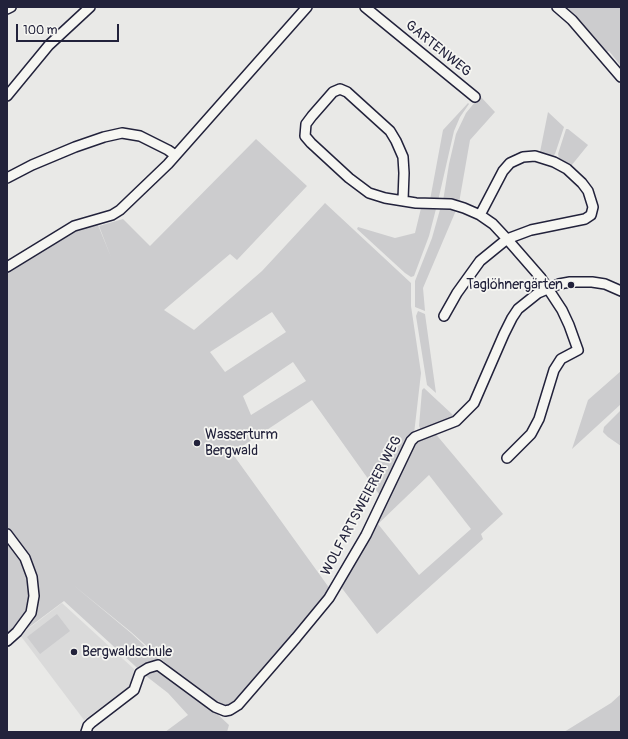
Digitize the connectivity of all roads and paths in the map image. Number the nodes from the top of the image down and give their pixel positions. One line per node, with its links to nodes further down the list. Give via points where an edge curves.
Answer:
1 (11, 7): 6 (street)
2 (90, 7): 8 (street, via 49,45)
3 (307, 7): 10 (street)
4 (365, 7): 9 (street, GARTENWEG)
5 (557, 7): 7 (street, via 572,20)
6 (7, 9)
7 (621, 77)
8 (7, 96)
9 (475, 97)
10 (175, 155): 11 (street, via 140,136 122,133 75,147 32,164); 15 (street, via 120,210 112,215 74,226)
11 (7, 178)
12 (403, 200): 12 (street, via 385,198 358,186 305,136 306,124 333,92 340,90 351,95 390,132 396,141 403,157); 13 (street, via 451,204)
13 (480, 215): 14 (street); 14 (street, via 503,171 510,163 523,157 535,156 554,162 567,169 588,191 593,207 592,215)
14 (507, 239): 16 (street); 18 (street, via 480,261)
15 (7, 266)
16 (548, 288): 17 (street, via 582,281 605,284); 19 (street, via 562,310 578,350 561,359 554,370 539,419 530,434); 22 (street, WOLFARTSWEIERER WEG, via 525,302 512,318 474,403 459,420 415,437 410,443 366,535 329,598 238,706 225,711 215,707 158,665 140,673 134,690 91,723)
17 (621, 291)
18 (444, 316)
19 (507, 458)
20 (7, 534): 21 (street, via 25,558 32,577 34,596 31,613)
21 (7, 641)
22 (86, 732)

